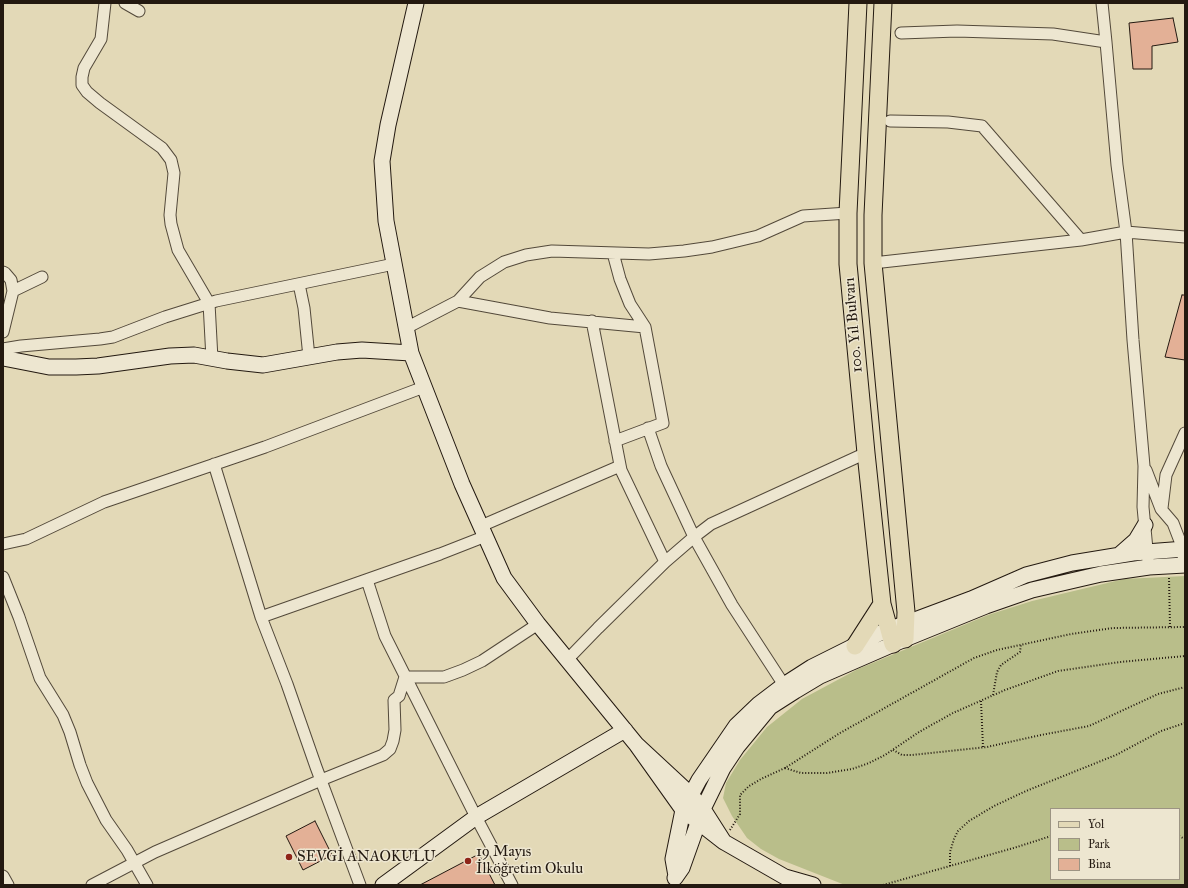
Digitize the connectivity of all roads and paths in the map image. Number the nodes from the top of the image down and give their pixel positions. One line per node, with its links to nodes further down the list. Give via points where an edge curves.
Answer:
1 (105, 3): 23 (street, via 100,39 84,68 82,85 100,103 162,148 171,160 174,173 170,215 174,239)
2 (125, 3): 7 (street)
3 (416, 3): 17 (street, via 382,161 386,221)
4 (858, 3): 11 (main road, 100. Yıl Bulvarı)
5 (883, 3): 16 (main road, 100. Yıl Bulvarı)
6 (1102, 3): 9 (street)
7 (140, 11)
8 (901, 33): 9 (street, via 957,31 1053,34)
9 (1106, 42): 12 (street)
10 (890, 121): 14 (street, via 948,122 982,126)
11 (848, 213): 15 (street, via 803,216 758,236 712,247 649,254); 37 (main road, 100. Yıl Bulvarı, via 848,264)
12 (1126, 232): 13 (street); 14 (street); 40 (street)
13 (1185, 237)
14 (1081, 240): 16 (street)
15 (613, 252): 22 (street, via 552,251 526,255 504,262 480,277); 25 (street, via 630,304)
16 (873, 263): 60 (main road, 100. Yıl Bulvarı, via 905,604)
17 (394, 264): 20 (street); 26 (street)
18 (3, 272): 21 (street, via 11,280)
19 (42, 277): 21 (street)
20 (299, 284): 23 (street); 30 (street)
21 (13, 291): 27 (street)
22 (458, 301): 24 (street, via 550,318); 26 (street)
23 (209, 303): 28 (street, via 114,336); 32 (street)
24 (592, 321): 25 (street); 36 (street)
25 (644, 327): 34 (street, via 663,423)
26 (406, 328): 29 (street)
27 (3, 332)
28 (3, 349)
29 (411, 353): 30 (street, via 362,350); 33 (street)
30 (309, 357): 32 (street, via 263,365)
31 (3, 358): 32 (street, via 49,366 76,367 170,356 194,355)
32 (212, 358)
33 (424, 387): 38 (street); 43 (street)
34 (648, 428): 36 (street); 44 (street, via 661,466)
35 (1185, 433): 41 (street, via 1166,475)
36 (615, 441): 39 (street)
37 (866, 453): 44 (street, via 711,524); 55 (main road, 100. Yıl Bulvarı)
38 (214, 464): 45 (street, via 104,502 26,539); 56 (street)
39 (620, 466): 43 (street); 49 (street)
40 (1144, 466): 41 (street); 42 (street)
41 (1161, 510): 46 (street, via 1173,523)
42 (1145, 524): 47 (street); 48 (street, via 1136,540)
43 (483, 531): 54 (street, via 440,554); 57 (street, via 504,578)
44 (694, 537): 49 (street); 66 (street, via 732,605)
45 (3, 544)
46 (1184, 549): 47 (street); 50 (street)
47 (1148, 552): 48 (street); 52 (street)
48 (1119, 556): 60 (street, via 1072,563 1026,575)
49 (665, 562): 64 (street)
50 (1184, 565): 51 (street)
51 (1168, 566): 52 (street); 59 (path)
52 (1149, 567): 60 (street, via 1101,574 1032,590)
53 (3, 577): 83 (street, via 40,678 64,715 87,783 106,820)
54 (367, 580): 56 (street); 65 (street, via 385,636)
55 (882, 604): 60 (main road, 100. Yıl Bulvarı); 62 (main road)
56 (261, 617): 76 (street)
57 (538, 624): 64 (street); 65 (street, via 482,661 463,670 444,677)
58 (1185, 626): 59 (path)
59 (1170, 627): 61 (path, via 1113,628)
60 (898, 634): 62 (street); 79 (street, via 820,676 770,707 737,746 723,768)
61 (1021, 644): 68 (path, via 1020,652 1001,665 997,672); 75 (path, via 974,658 840,733)
62 (855, 646): 66 (street, via 812,667)
63 (1185, 656): 68 (path, via 1058,671)
64 (567, 660): 71 (street)
65 (405, 677): 76 (street, via 394,700 395,730 390,749 384,755); 80 (street)
66 (784, 685): 77 (street, via 736,726)
67 (1185, 687): 73 (path, via 1158,694 1089,726)
68 (993, 695): 69 (path)
69 (981, 700): 73 (path); 74 (path, via 952,713)
70 (1185, 723): 84 (path, via 1161,731 1116,755 1026,791 969,821 958,831 954,839 950,852)
71 (625, 730): 72 (street); 80 (street)
72 (636, 744): 77 (street); 78 (street)
73 (983, 747): 74 (path, via 912,755 902,755)
74 (893, 750): 75 (path, via 852,769 802,773)
75 (785, 768): 82 (path, via 749,786 740,796 740,814)
76 (321, 780): 83 (street); 90 (street)
77 (691, 795): 78 (street); 79 (street)
78 (683, 810): 79 (street); 86 (street, via 673,859)
79 (701, 816): 82 (street); 86 (street, via 682,868)
80 (476, 817): 91 (street); 92 (street)
81 (1050, 836): 84 (path)
82 (724, 842): 93 (street, via 785,877)
83 (134, 863): 88 (street); 89 (street)
84 (950, 866): 94 (path)
85 (3, 876): 87 (street)
86 (674, 880)
87 (8, 885)
88 (92, 885)
89 (147, 885)
90 (360, 885)
91 (384, 885)
92 (512, 885)
93 (813, 885)
94 (883, 885)

